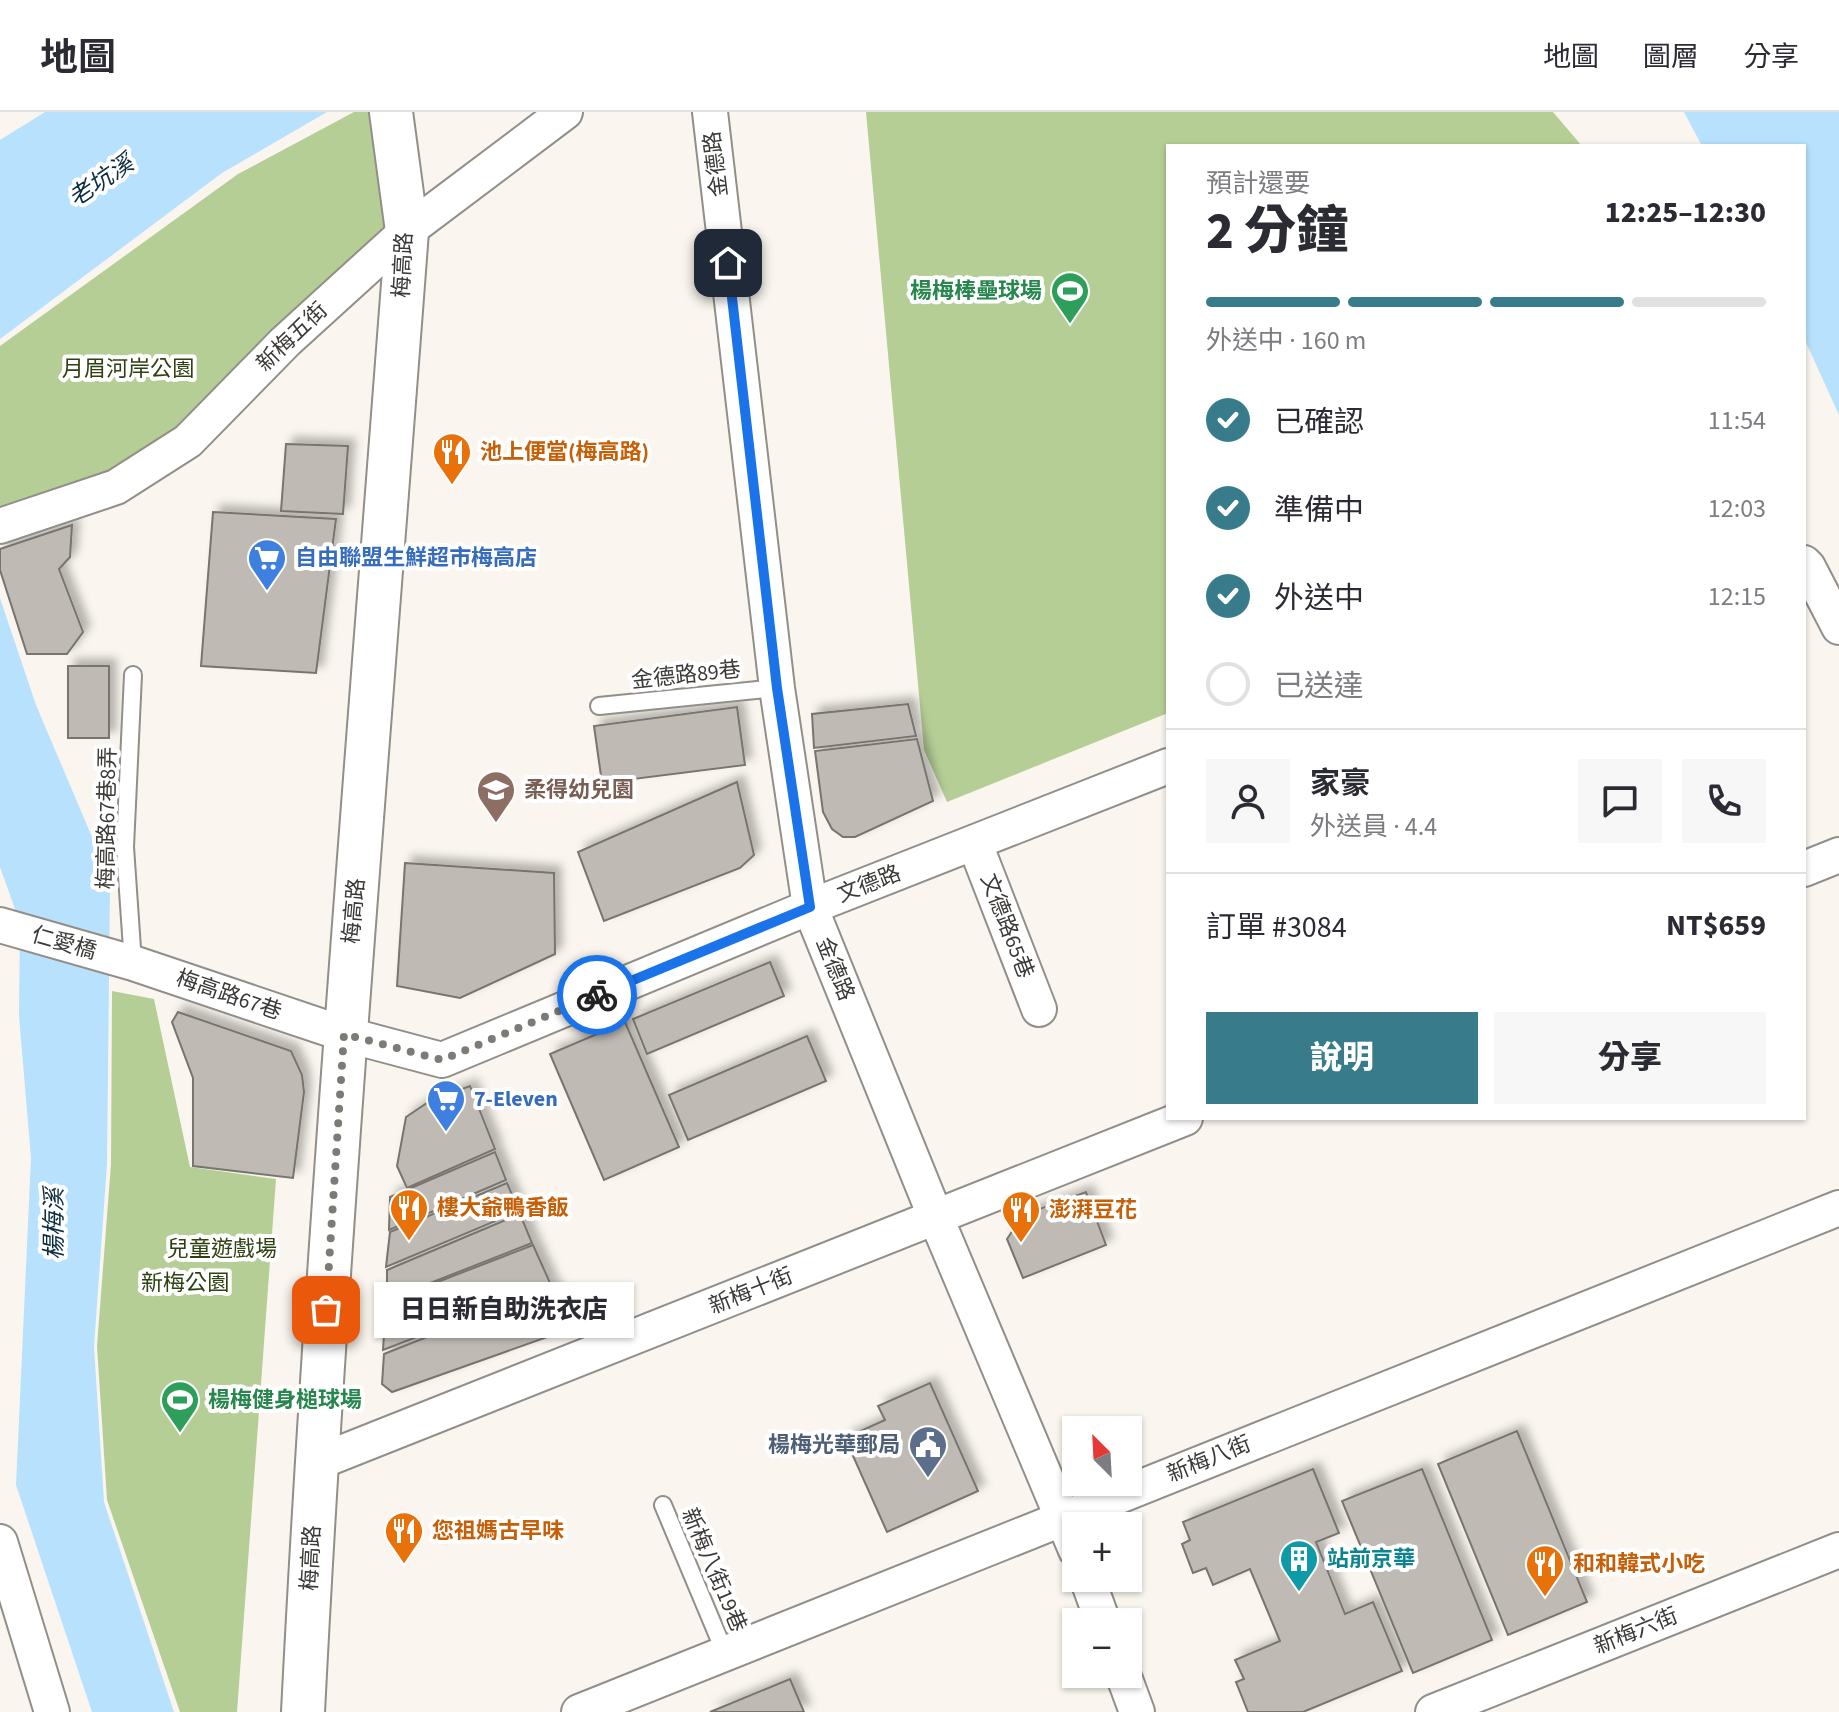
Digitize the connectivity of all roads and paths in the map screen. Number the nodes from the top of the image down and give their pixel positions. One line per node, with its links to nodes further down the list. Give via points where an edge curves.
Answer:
1 (391, 112): 4 (street, 梅高路)
2 (565, 112): 4 (street, 新梅五街)
3 (710, 112): 9 (street, 金德路)
4 (407, 231): 5 (street, 新梅五街, via 285,342 188,441 116,487); 19 (street, 梅高路)
5 (0, 526)
6 (1806, 565): 7 (street)
7 (1839, 627)
8 (133, 675): 17 (lane, 梅高路67巷8弄)
9 (777, 688): 10 (lane, 金德路89巷); 15 (street, 金德路)
10 (599, 706)
11 (1166, 771): 12 (street, 文德路)
12 (975, 844): 15 (street, 文德路); 18 (street, 文德路65巷)
13 (1839, 855): 14 (street)
14 (1806, 868)
15 (810, 907): 19 (street, 文德路, via 442,1060); 22 (street, 金德路)
16 (8, 927): 17 (street, 仁愛橋)
17 (123, 960): 19 (street, 梅高路67巷)
18 (1039, 1009)
19 (344, 1034): 23 (street, 梅高路)
20 (1180, 1120): 22 (street, 新梅十街)
21 (1839, 1208): 26 (street, 新梅八街)
22 (936, 1218): 23 (street, 新梅十街); 25 (street, 金德路)
23 (316, 1463): 34 (street, 梅高路)
24 (663, 1505): 30 (lane, 新梅八街19巷)
25 (1062, 1512)
26 (1077, 1512)
27 (1062, 1518): 30 (street, 新梅八街)
28 (0, 1542): 33 (street)
29 (1839, 1550): 32 (street, 新梅六街)
30 (725, 1653): 35 (street, 新梅八街)
31 (1128, 1688): 36 (street)
32 (1438, 1711)
33 (52, 1712)
34 (303, 1712)
35 (579, 1712)
36 (1137, 1712)

